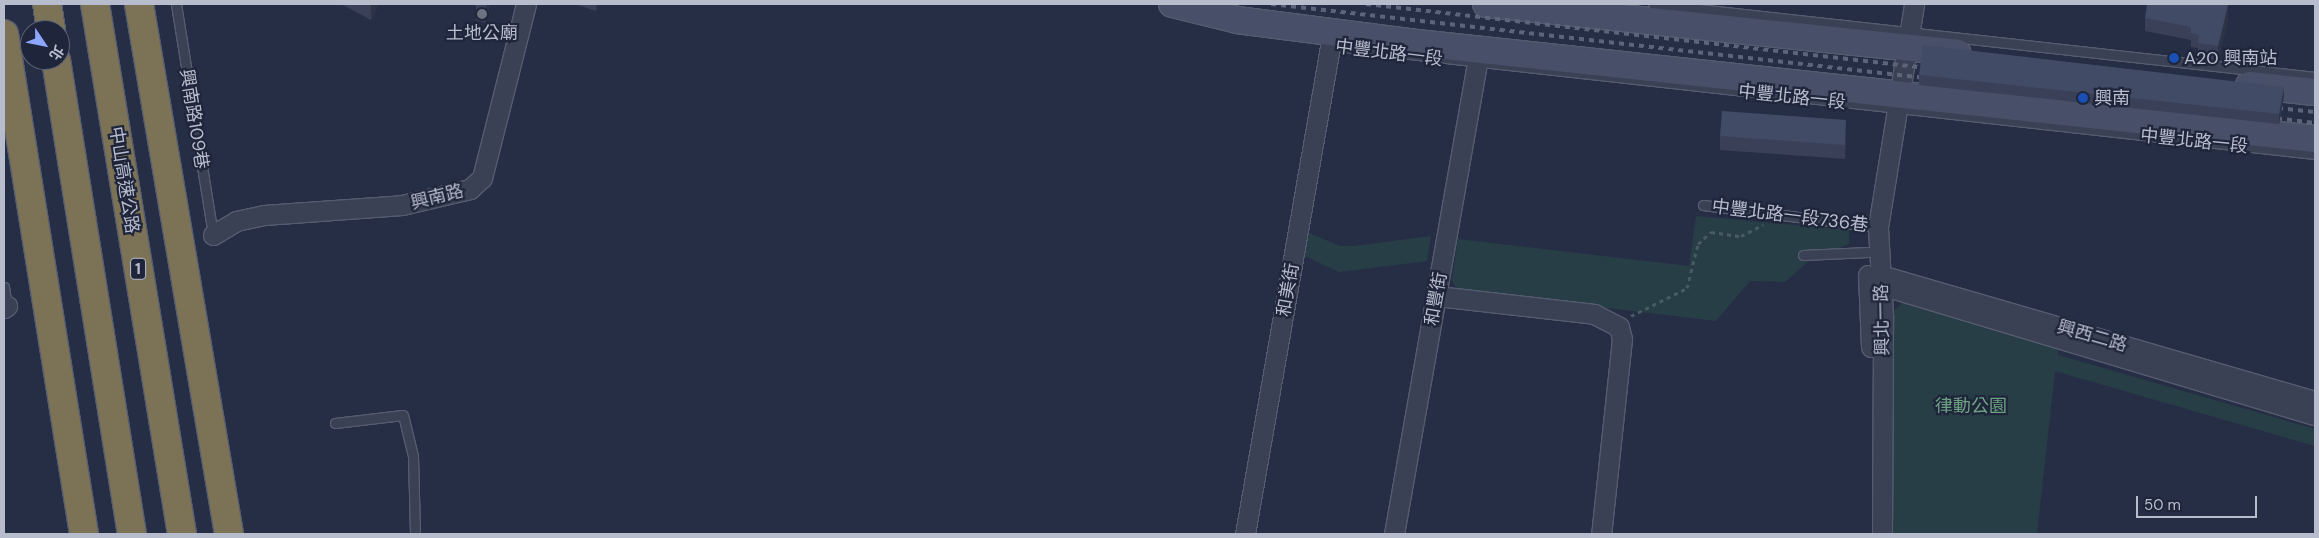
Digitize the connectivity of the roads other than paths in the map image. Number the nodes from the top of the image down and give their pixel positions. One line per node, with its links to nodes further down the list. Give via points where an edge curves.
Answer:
1 (47, 4): 12 (highway)
2 (94, 4): 39 (highway, 中山高速公路 / 1)
3 (139, 4): 34 (highway)
4 (157, 4): 34 (highway, via 196,269)
5 (176, 4): 26 (lane, 興南路109巷)
6 (526, 4): 26 (street, 興南路, via 482,178 470,189 402,205 264,215 236,222)
7 (1172, 4): 13 (main road, 中豐北路一段)
8 (1486, 4): 15 (main road)
9 (1653, 4): 15 (lane)
10 (1901, 4): 15 (street)
11 (1914, 4): 15 (street)
12 (49, 20)
13 (1271, 25): 16 (lane, 中豐北路一段); 21 (main road, 中豐北路一段)
14 (4, 34): 37 (highway)
15 (1902, 39): 19 (lane); 20 (main road); 21 (street, 興北一路)
16 (1330, 46): 17 (lane, 中豐北路一段); 42 (street, 和美街)
17 (1477, 64): 21 (lane, 中豐北路一段); 31 (street, 和豐街)
18 (58, 70): 38 (highway)
19 (2315, 77)
20 (2315, 92)
21 (1890, 100): 22 (main road, 中豐北路一段); 23 (lane, 中豐北路一段); 25 (street, 興北一路)
22 (2315, 139)
23 (2315, 154)
24 (1702, 205): 25 (lane, 中豐北路一段736巷)
25 (1872, 226): 27 (street); 29 (street, 興北一路)
26 (213, 234)
27 (1868, 252): 28 (lane); 29 (street)
28 (1803, 255)
29 (1877, 281): 33 (street, 興西二路); 35 (street); 45 (street); 46 (street, 興北一路)
30 (4, 287): 32 (lane)
31 (1437, 296): 43 (street, 和豐街); 44 (street, via 1594,314 1615,323 1622,339)
32 (5, 307)
33 (2315, 401)
34 (208, 406): 40 (highway)
35 (2315, 415)
36 (335, 422): 41 (lane, via 403,416 414,464)
37 (84, 534)
38 (132, 534)
39 (182, 534)
40 (229, 534)
41 (415, 534)
42 (1245, 534)
43 (1394, 534)
44 (1601, 534)
45 (1870, 534)
46 (1882, 534)

